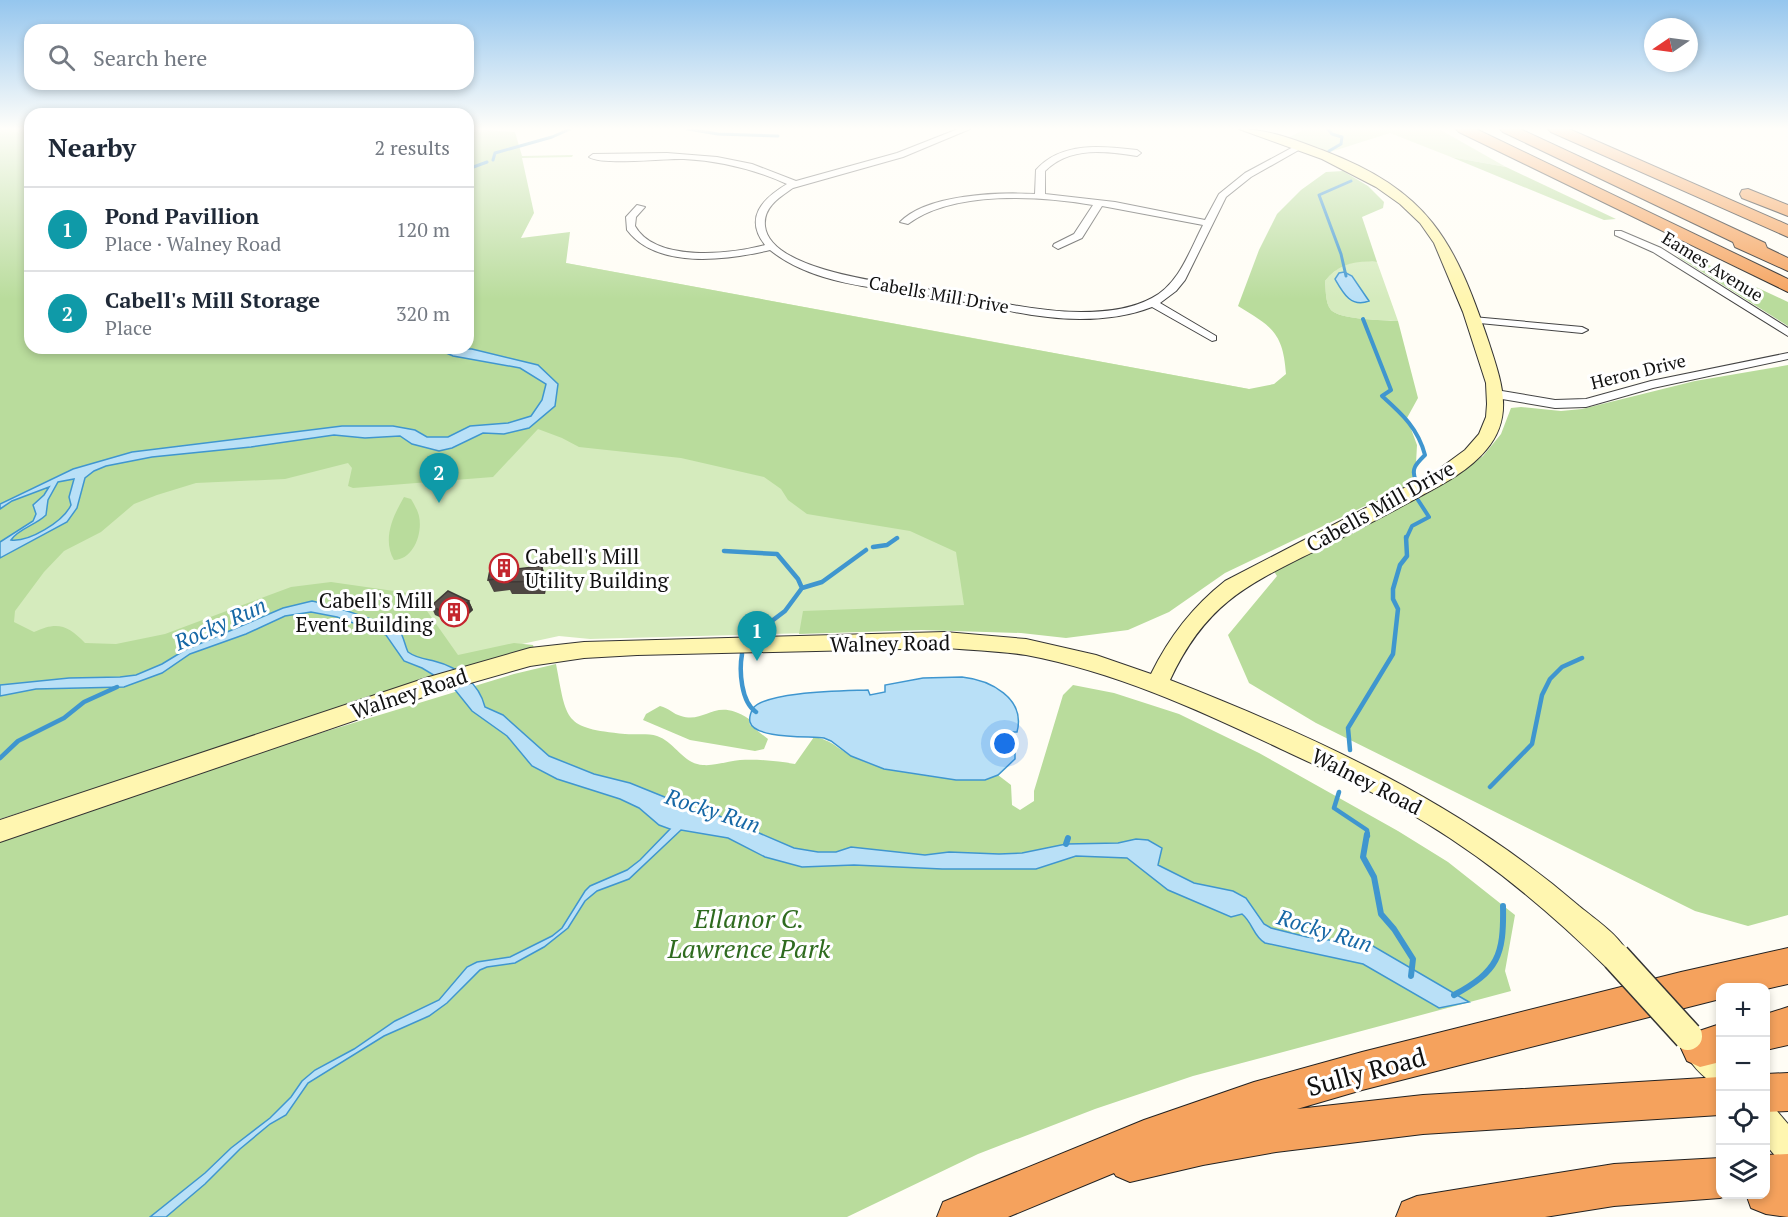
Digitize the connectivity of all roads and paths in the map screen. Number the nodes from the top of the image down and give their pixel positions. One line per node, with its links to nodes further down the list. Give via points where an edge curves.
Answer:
1 (791, 186): 23 (street, via 761,211 759,225)
2 (1040, 186): 13 (street)
3 (1233, 186): 19 (street, Cabells Mill Drive, via 1222,196)
4 (1382, 186): 30 (street, Cabells Mill Drive, via 1421,217 1441,243)
5 (1581, 186): 28 (highway)
6 (1607, 186): 27 (highway)
7 (1619, 186): 26 (highway)
8 (1630, 186): 25 (highway)
9 (1640, 186): 24 (highway)
10 (1684, 186): 20 (highway)
11 (1706, 186): 17 (highway)
12 (1731, 186): 16 (highway)
13 (1040, 195): 14 (street); 18 (street, via 954,202 920,211)
14 (1099, 202): 19 (street); 22 (street, via 1078,236)
15 (640, 207): 23 (street, via 631,215 633,231 668,251 722,256)
16 (1788, 210)
17 (1788, 221)
18 (905, 222)
19 (1207, 223): 29 (street, Cabells Mill Drive, via 1180,280)
20 (1788, 232)
21 (1617, 233): 32 (street, Eames Avenue, via 1657,250)
22 (1058, 246)
23 (771, 247): 29 (street, Cabells Mill Drive, via 799,264 825,273 1061,315 1111,314)
24 (1788, 250)
25 (1788, 260)
26 (1788, 265)
27 (1788, 272)
28 (1788, 286)
29 (1153, 303): 33 (street)
30 (1473, 320): 31 (street); 35 (street, Cabells Mill Drive)
31 (1582, 330)
32 (1788, 333)
33 (1212, 338)
34 (1788, 357): 35 (street, Heron Drive, via 1586,402 1555,404)
35 (1496, 394): 36 (street, Cabells Mill Drive, via 1491,428 1465,459 1429,484 1234,584 1204,609 1187,630)
36 (1158, 683): 37 (street, Walney Road, via 1024,647 945,640 584,650 530,657 477,671); 41 (street, Walney Road, bridge, via 1268,731 1454,826 1545,893 1616,957)
37 (0, 831)
38 (1788, 966): 53 (highway, Sully Road, via 1254,1101 1144,1140)
39 (1788, 1026): 40 (highway)
40 (1770, 1031)
41 (1710, 1059): 53 (highway, via 1468,1110 1333,1123 1159,1154)
42 (1788, 1092): 43 (highway)
43 (1770, 1093)
44 (1770, 1127): 45 (street)
45 (1788, 1147)
46 (1788, 1174): 47 (highway)
47 (1770, 1175)
48 (1716, 1178): 49 (highway)
49 (1614, 1185): 50 (highway); 54 (highway)
50 (1716, 1189)
51 (1770, 1194): 52 (highway)
52 (1788, 1196)
53 (965, 1214)
54 (1417, 1217)

